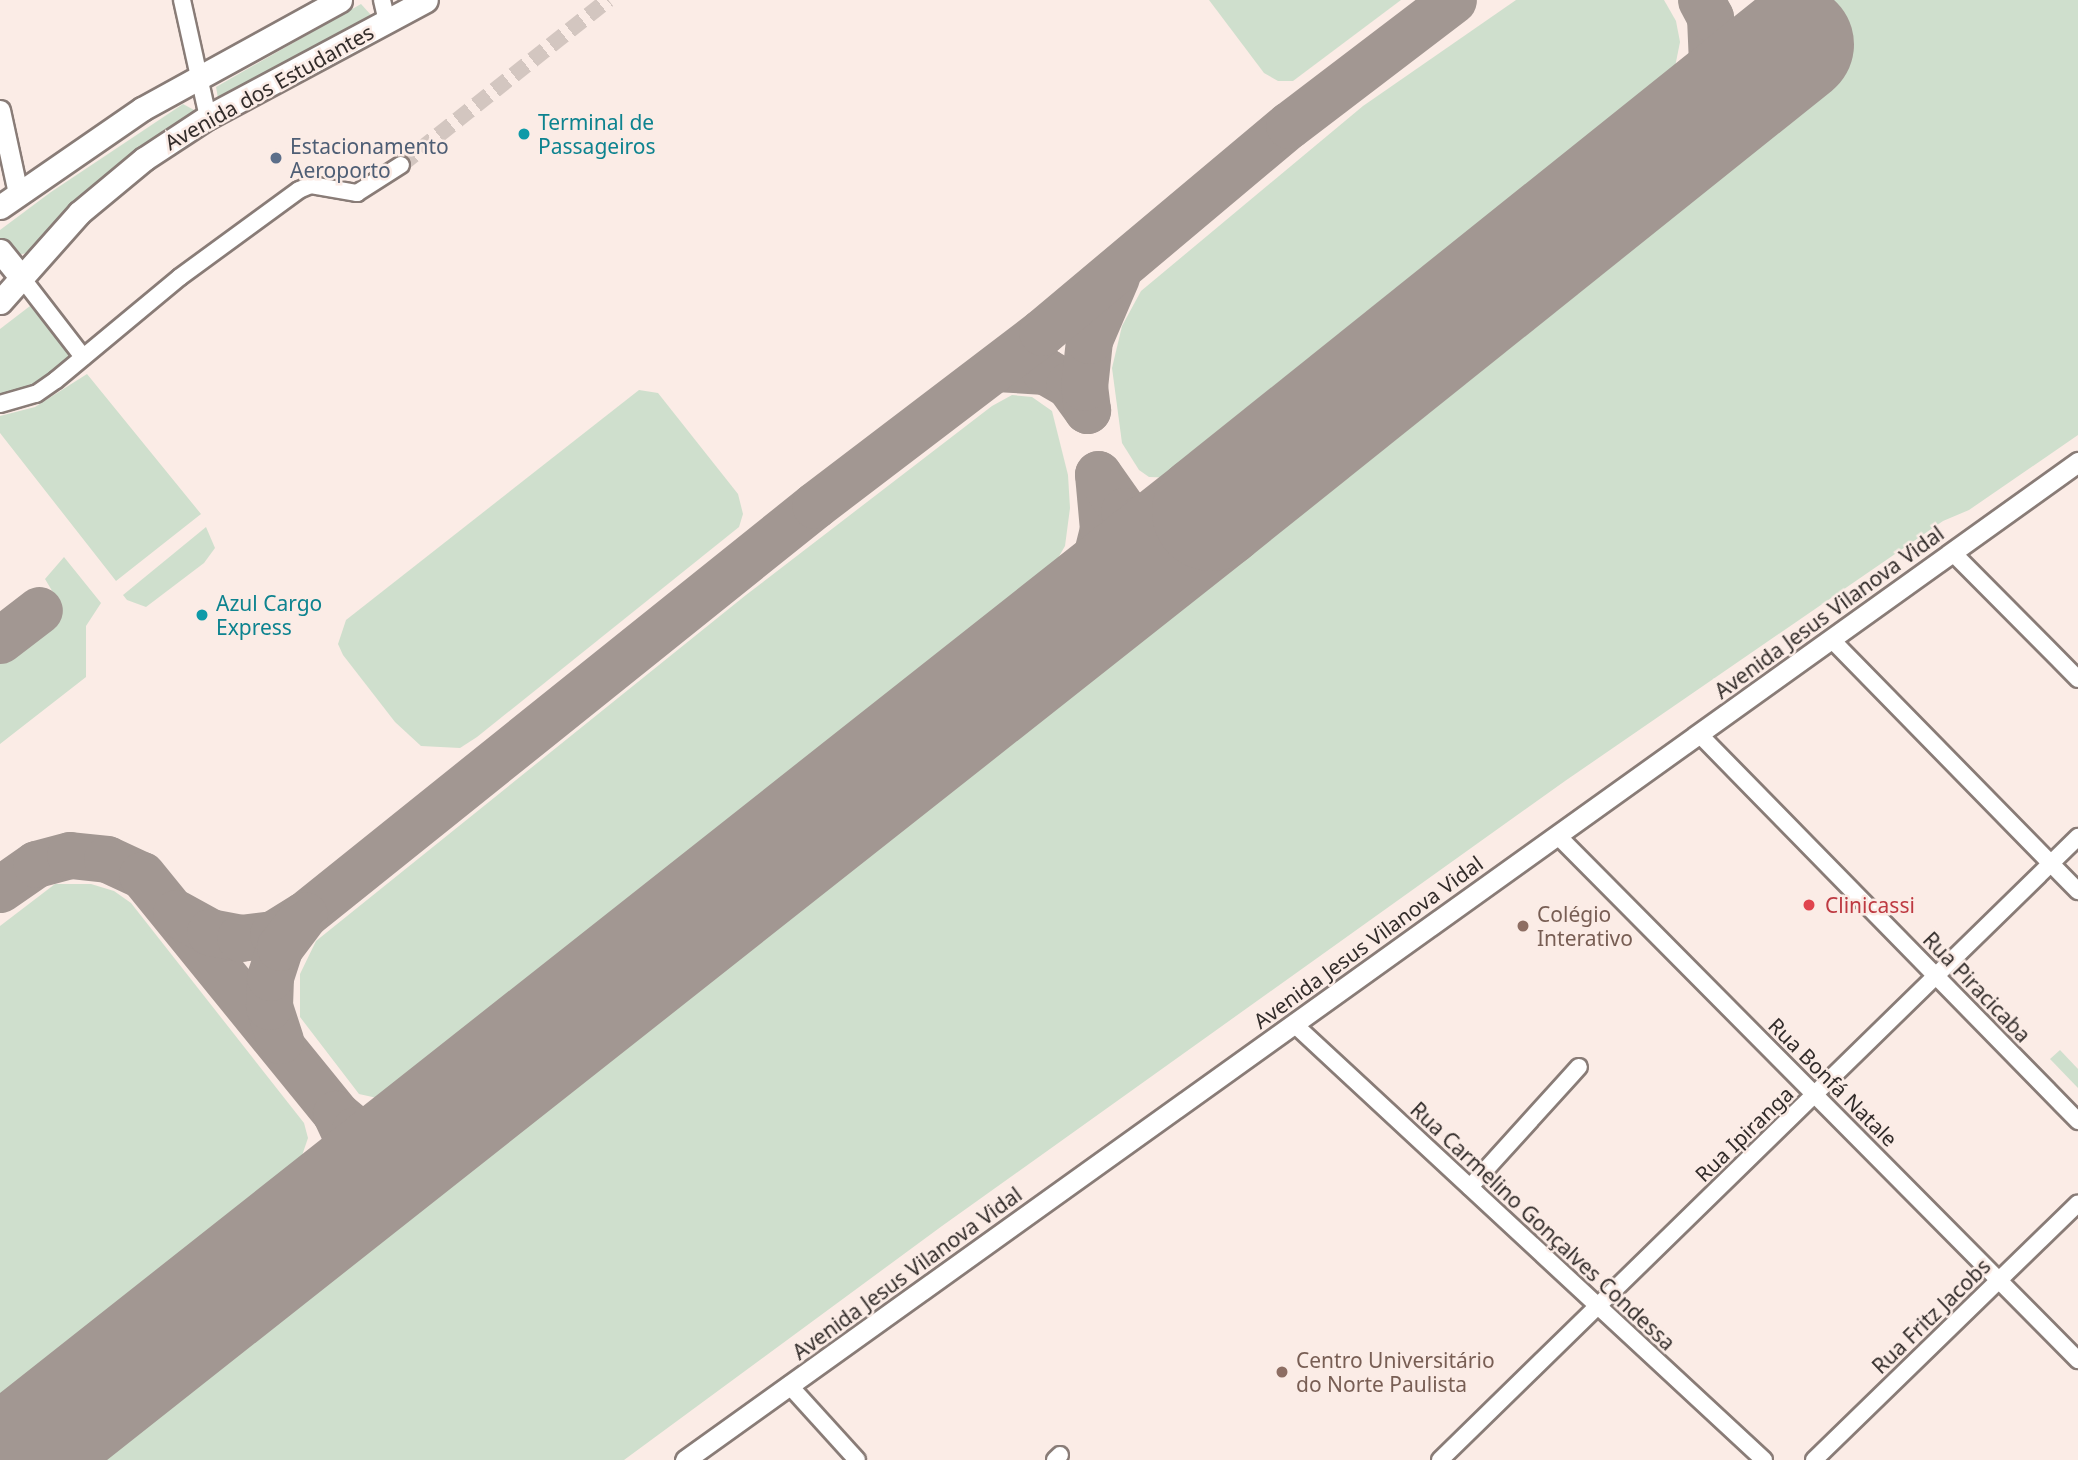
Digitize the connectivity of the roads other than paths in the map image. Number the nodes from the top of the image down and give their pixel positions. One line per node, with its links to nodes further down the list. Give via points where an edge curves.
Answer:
1 (182, 0): 5 (street)
2 (340, 0): 5 (main road, Avenida dos Estudantes)
3 (426, 0): 4 (main road, Avenida dos Estudantes)
4 (385, 11): 7 (main road, Avenida dos Estudantes)
5 (199, 78): 7 (street); 9 (main road, Avenida dos Estudantes, via 142,109)
6 (0, 110): 9 (street)
7 (208, 117): 11 (main road, Avenida dos Estudantes, via 144,159 79,213)
8 (401, 165): 13 (street, via 357,193 311,185 299,190 180,277)
9 (9, 200)
10 (0, 251): 11 (main road)
11 (22, 278): 12 (main road, Avenida dos Estudantes); 13 (street)
12 (0, 302)
13 (83, 357): 14 (street, via 36,394)
14 (0, 404)
15 (2078, 462): 16 (street, Avenida Jesus Vilanova Vidal)
16 (1952, 552): 17 (street, Avenida Jesus Vilanova Vidal); 18 (street)
17 (1831, 639): 19 (street, Avenida Jesus Vilanova Vidal); 22 (street)
18 (2078, 679)
19 (1699, 734): 20 (street, Avenida Jesus Vilanova Vidal); 24 (street, Rua Piracicaba)
20 (1557, 835): 25 (street, Avenida Jesus Vilanova Vidal); 27 (street, Rua Bonfá Natale)
21 (2078, 838): 22 (street, Rua Ipiranga)
22 (2051, 864): 23 (street); 24 (street, Rua Ipiranga)
23 (2078, 891)
24 (1937, 975): 27 (street, Rua Ipiranga); 28 (street, Rua Piracicaba)
25 (1294, 1024): 29 (street, Rua Carmelino Gonçalves Condessa); 34 (street, Avenida Jesus Vilanova Vidal)
26 (1579, 1067): 29 (street)
27 (1816, 1093): 31 (street, Rua Bonfá Natale); 32 (street, Rua Ipiranga)
28 (2078, 1121)
29 (1470, 1187): 32 (street, Rua Carmelino Gonçalves Condessa)
30 (2078, 1203): 31 (street, Rua Fritz Jacobs)
31 (1999, 1280): 33 (street, Rua Bonfá Natale); 39 (street, Rua Fritz Jacobs)
32 (1598, 1306): 37 (street, Rua Ipiranga); 38 (street, Rua Carmelino Gonçalves Condessa)
33 (2078, 1360)
34 (789, 1385): 35 (street, Avenida Jesus Vilanova Vidal); 36 (street)
35 (685, 1460)
36 (857, 1460)
37 (1440, 1460)
38 (1763, 1460)
39 (1814, 1460)

